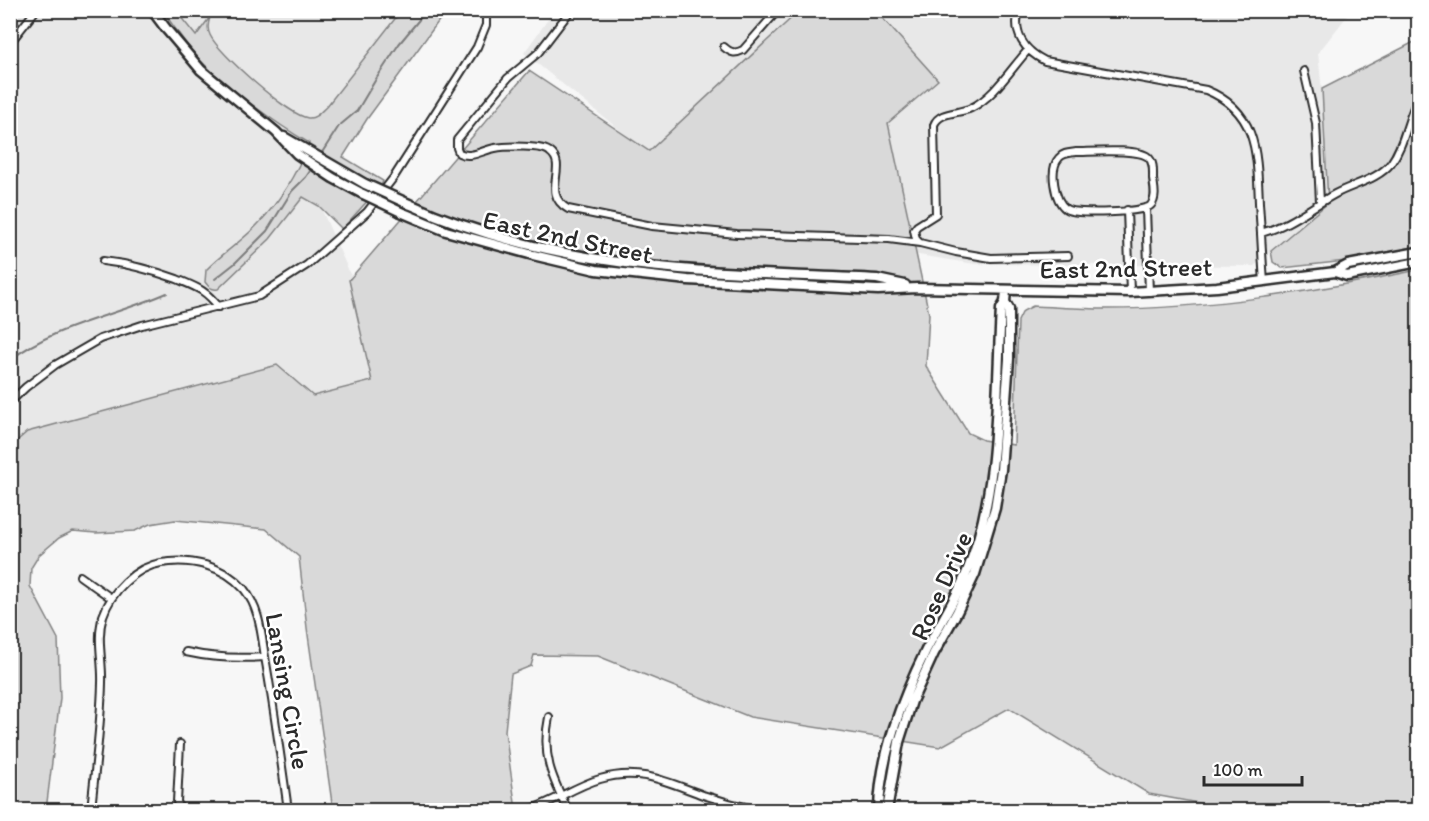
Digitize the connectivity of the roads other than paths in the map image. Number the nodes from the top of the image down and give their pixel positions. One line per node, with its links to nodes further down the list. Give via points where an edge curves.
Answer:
1 (36, 10): 7 (street)
2 (152, 10): 12 (main road, East 2nd Street, via 201,70)
3 (486, 10): 29 (street, via 486,25 477,47 394,177 366,212 330,246 272,289)
4 (571, 10): 17 (street, via 538,53 508,78 457,140 459,153 469,155 507,146 545,149 556,161 555,194 562,206 652,226)
5 (778, 10): 8 (street, via 743,50 731,52)
6 (1019, 10): 9 (street, via 1017,26)
7 (10, 43)
8 (724, 47)
9 (1028, 50): 16 (street, via 1058,64 1206,90 1230,103 1247,123 1256,148); 17 (street, via 978,104 935,120 936,214 914,230)
10 (1304, 71): 13 (street, via 1316,123)
11 (1419, 99): 13 (street, via 1390,164)
12 (299, 150): 24 (main road, East 2nd Street, bridge, via 364,184 456,224 564,252 700,269 877,279); 24 (main road, East 2nd Street, bridge, via 333,178 446,231 570,264 688,280 878,290)
13 (1320, 202): 16 (street)
14 (1146, 209): 15 (street); 15 (street, via 1154,197 1153,168 1147,157 1135,153 1076,152 1060,157 1055,187 1067,210); 27 (street)
15 (1127, 210): 26 (street)
16 (1261, 233): 23 (street)
17 (920, 243): 19 (street, via 991,258)
18 (1419, 252): 22 (main road, East 2nd Street, via 1348,265)
19 (1068, 256)
20 (104, 261): 29 (street, via 130,264 193,284)
21 (1419, 262): 22 (main road, East 2nd Street, via 1347,276)
22 (1335, 272): 23 (main road, East 2nd Street)
23 (1264, 282): 27 (main road, East 2nd Street)
24 (917, 288): 25 (main road, East 2nd Street)
25 (1006, 291): 26 (main road, East 2nd Street); 28 (main road, Rose Drive)
26 (1130, 292): 27 (main road, East 2nd Street)
27 (1149, 292)
28 (1005, 302): 44 (main road, Rose Drive, via 1001,309 986,512 968,571 927,648 899,713); 45 (main road, Rose Drive, via 1009,309 1009,359 995,508 975,574 909,710 892,773)
29 (219, 307): 30 (street, via 103,338 39,376)
30 (10, 402)
31 (80, 576): 32 (street)
32 (111, 598): 34 (street, Lansing Circle, via 136,573 156,563 192,561 210,566 243,589 261,626); 38 (street, Lansing Circle, via 99,630 102,684)
33 (186, 652): 34 (street, via 236,659)
34 (265, 657): 40 (street, Lansing Circle)
35 (549, 717): 37 (street, via 545,750)
36 (180, 744): 39 (street, via 177,802)
37 (561, 797): 41 (street); 42 (street); 43 (street, via 599,779 637,774)
38 (91, 810)
39 (181, 810)
40 (288, 810)
41 (528, 810)
42 (568, 810)
43 (755, 810)
44 (879, 810)
45 (887, 810)

